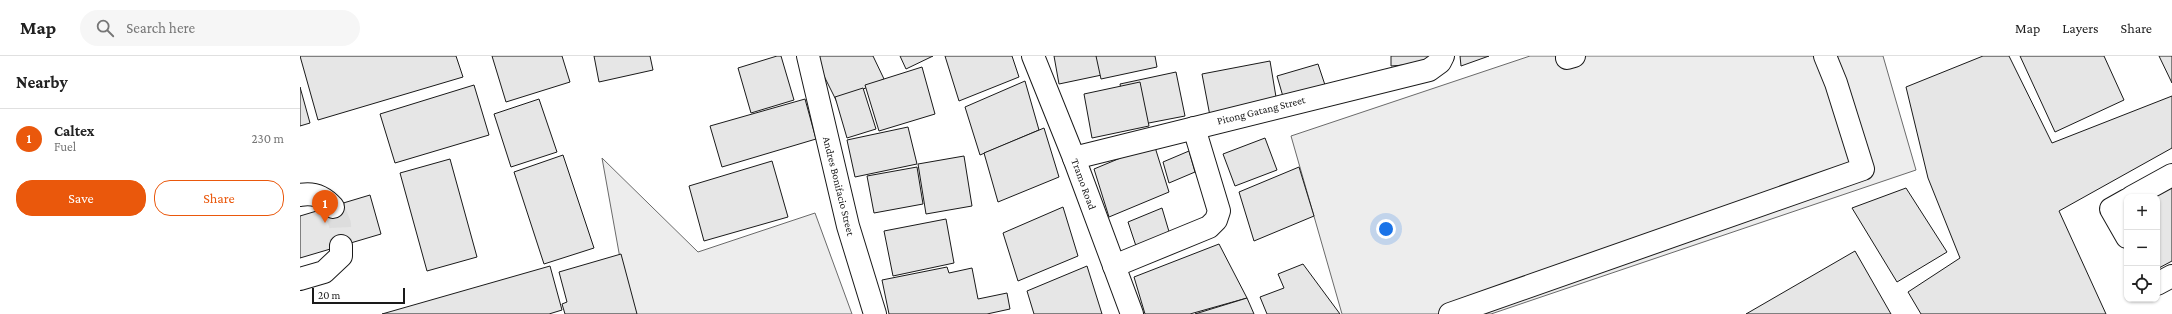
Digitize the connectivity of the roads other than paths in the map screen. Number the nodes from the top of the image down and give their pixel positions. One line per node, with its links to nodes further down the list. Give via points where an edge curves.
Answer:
1 (808, 56): 18 (street, Andres Bonifacio Street, via 848,226)
2 (1033, 56): 6 (street, Tramo Road)
3 (1443, 56): 5 (street, Pitong Gatang Street, via 1440,62 1429,70)
4 (1825, 56): 20 (street, via 1863,169)
5 (1194, 128): 6 (street, Pitong Gatang Street); 14 (street, via 1218,211 1216,220 1209,227)
6 (1074, 158): 14 (street, Tramo Road)
7 (2172, 175): 8 (street)
8 (2137, 194)
9 (300, 195): 11 (street, via 308,193 324,198)
10 (2124, 202): 12 (street, via 2111,209)
11 (333, 207)
12 (2124, 232)
13 (341, 246): 16 (street, via 340,256 324,272)
14 (1114, 266): 19 (street, Tramo Road)
15 (2172, 276): 17 (street)
16 (300, 279)
17 (2160, 282)
18 (875, 314)
19 (1132, 314)
20 (1450, 314)

